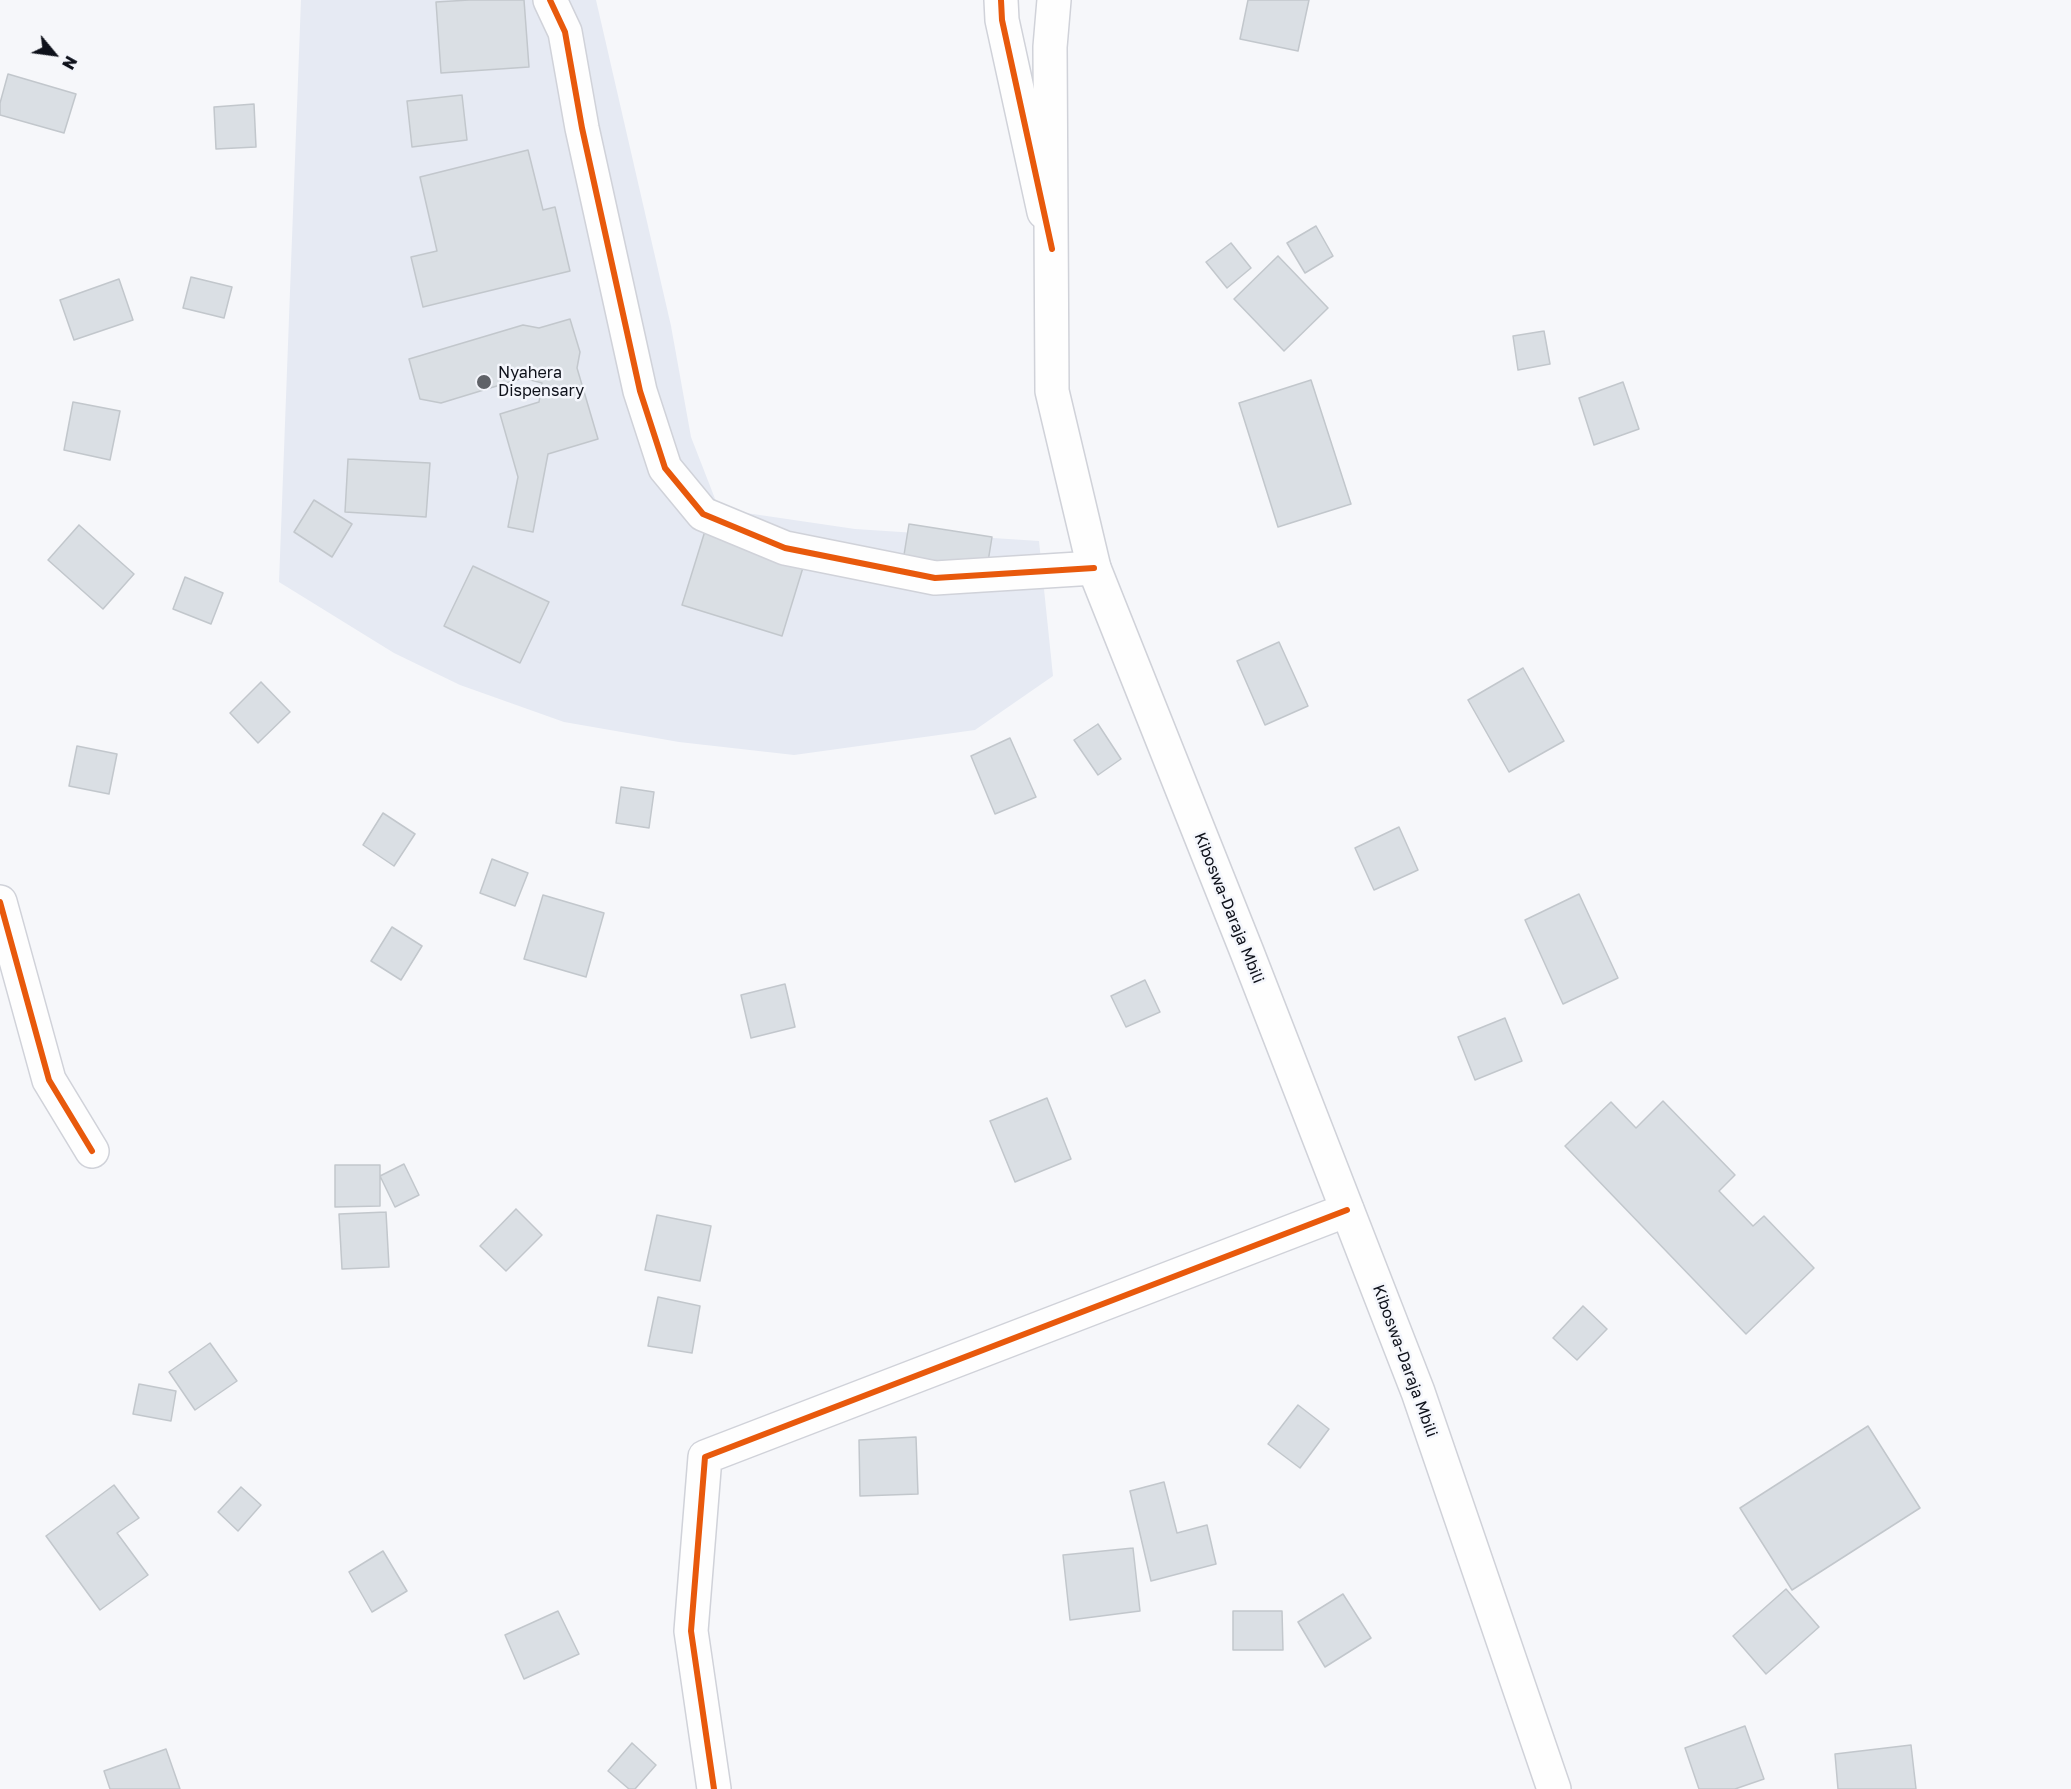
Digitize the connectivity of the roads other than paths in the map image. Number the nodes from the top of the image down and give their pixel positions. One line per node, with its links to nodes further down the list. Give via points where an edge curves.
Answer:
1 (550, 0): 5 (street, via 565,32 640,391 665,468 703,514 785,548 935,578)
2 (1001, 0): 4 (street, via 1002,20)
3 (1054, 0): 4 (street, Kiboswa-Daraja Mbili, via 1050,47)
4 (1052, 249): 5 (street, Kiboswa-Daraja Mbili, via 1052,391)
5 (1094, 568): 8 (street, Kiboswa-Daraja Mbili)
6 (0, 902): 7 (street, via 49,1080)
7 (92, 1151)
8 (1347, 1210): 9 (street, via 705,1457 691,1631); 10 (street, Kiboswa-Daraja Mbili, via 1418,1392)
9 (714, 1789)
10 (1554, 1789)

